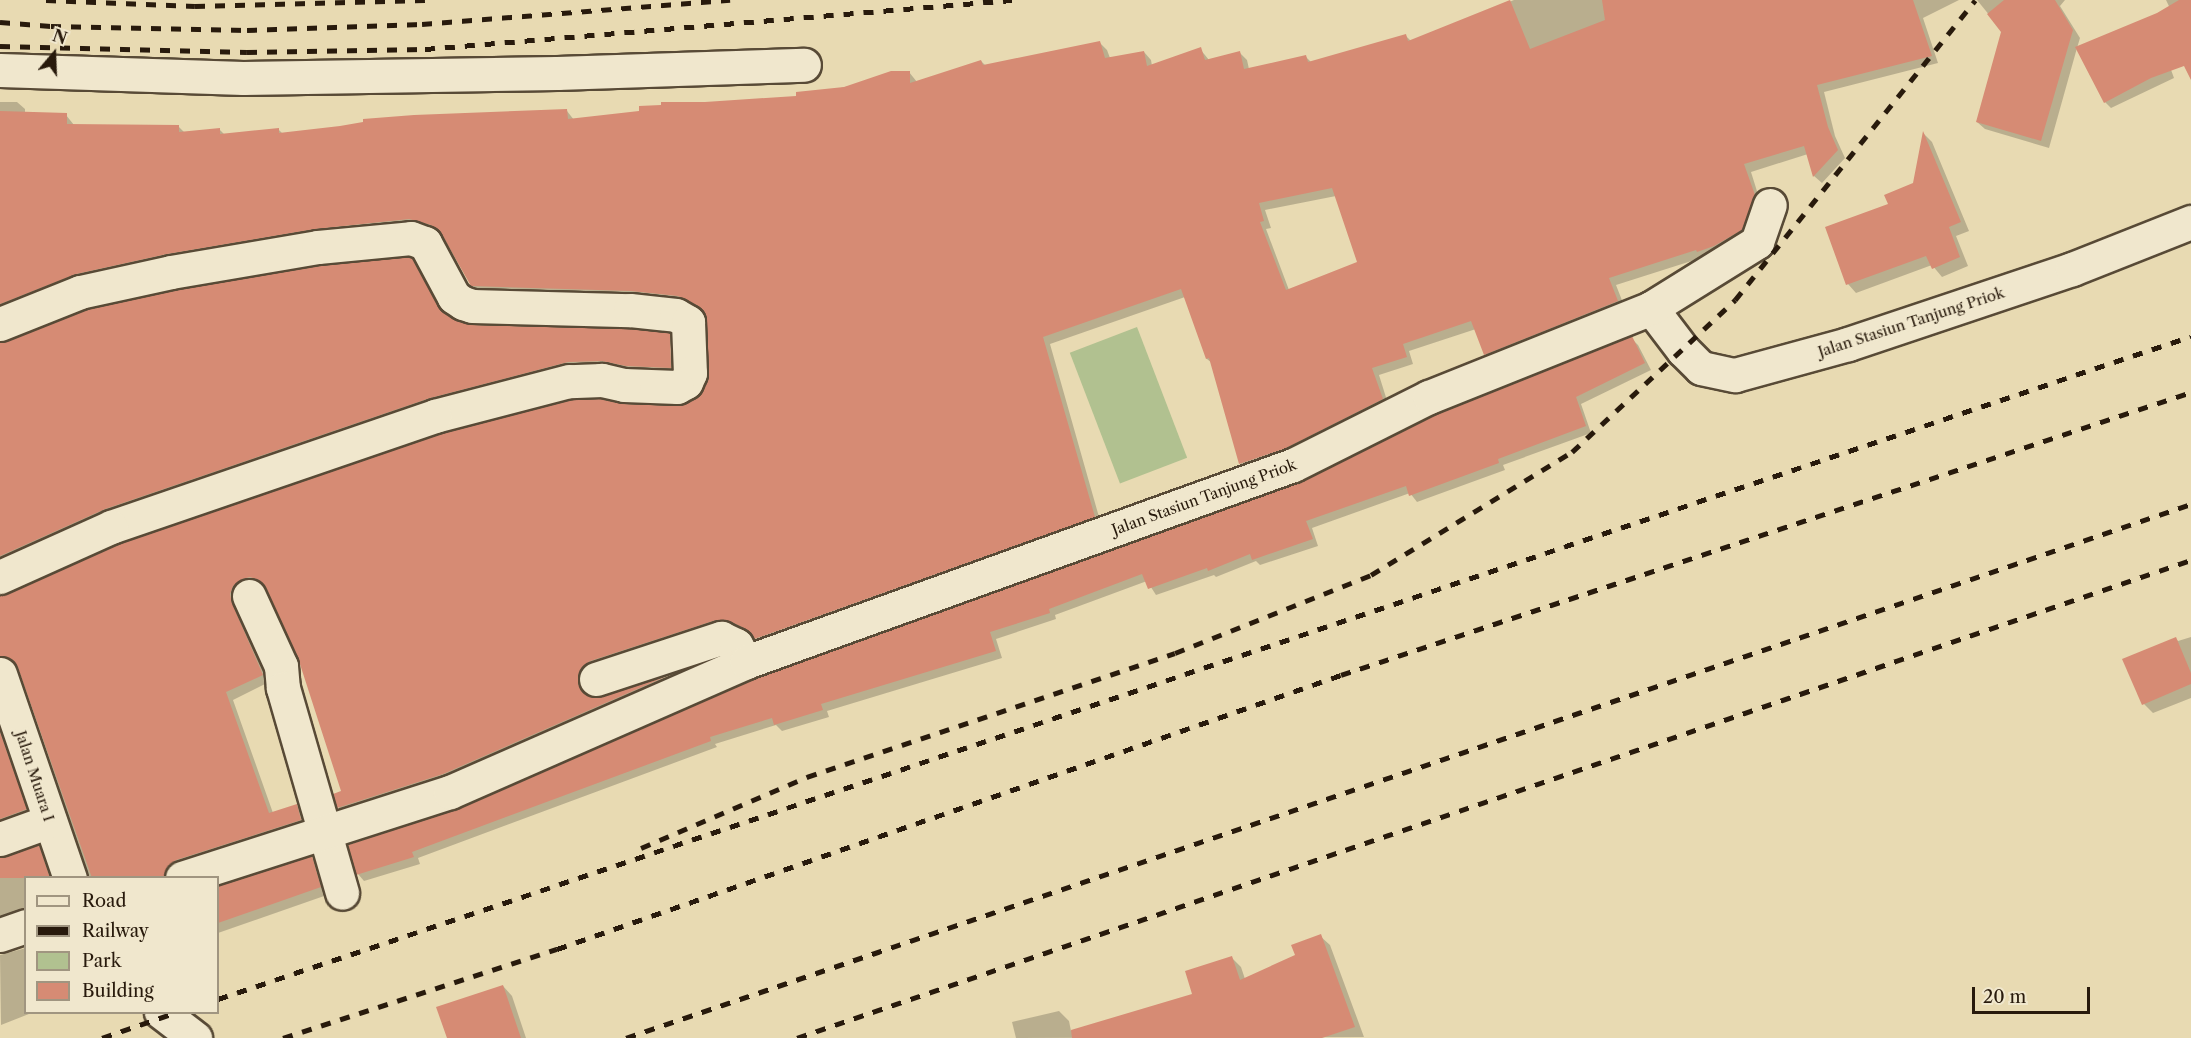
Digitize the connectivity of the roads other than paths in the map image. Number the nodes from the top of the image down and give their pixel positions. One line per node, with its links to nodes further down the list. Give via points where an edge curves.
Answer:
1 (804, 65): 2 (street, via 546,74 243,78)
2 (0, 70)
3 (1770, 205): 5 (street, Jalan Stasiun Tanjung Priok, via 1758,242)
4 (2191, 222): 5 (street, Jalan Stasiun Tanjung Priok, via 2072,269 1848,344 1734,375 1701,368)
5 (1651, 308): 9 (street, Jalan Stasiun Tanjung Priok, via 1429,397 1293,465)
6 (0, 324): 7 (street, via 80,292 159,275 318,247 405,237 425,243 454,297 472,306 676,315 688,322 690,373 686,382 677,387 569,381 435,416 111,527)
7 (0, 577)
8 (249, 596): 13 (street, via 281,666)
9 (746, 662): 11 (street, via 736,645 721,638); 13 (street, Jalan Stasiun Tanjung Priok, via 467,786)
10 (0, 674): 12 (street, Jalan Muara I)
11 (596, 679)
12 (50, 821): 14 (street); 15 (street, Jalan Muara I)
13 (326, 832): 16 (street, Jalan Stasiun Tanjung Priok); 17 (street)
14 (0, 839)
15 (69, 876)
16 (188, 876)
17 (342, 893)
18 (24, 927): 19 (street)
19 (0, 934)
20 (164, 1014): 21 (street)
21 (195, 1038)

